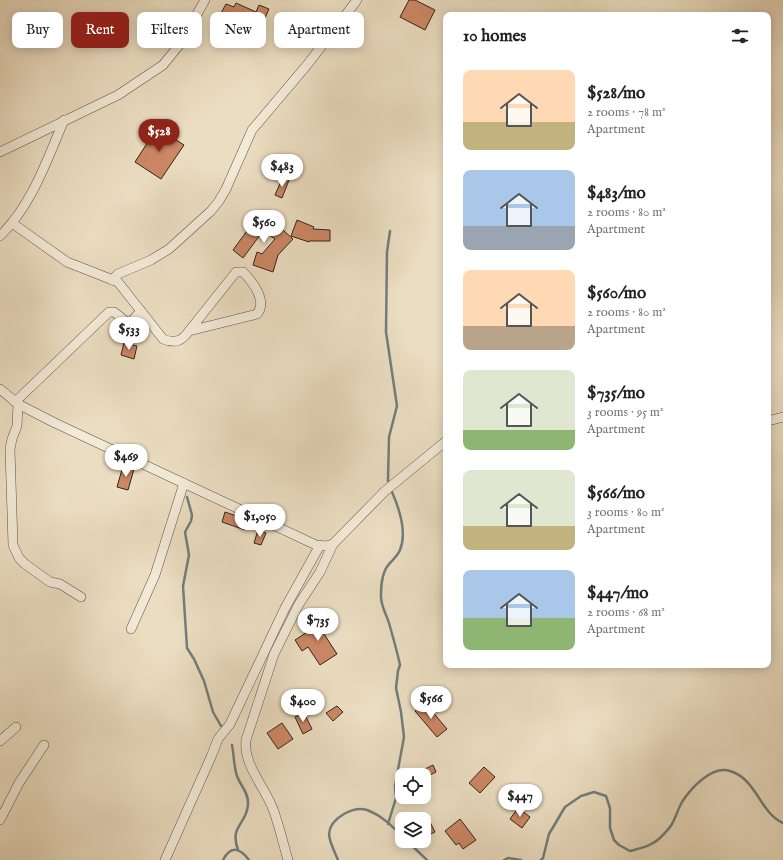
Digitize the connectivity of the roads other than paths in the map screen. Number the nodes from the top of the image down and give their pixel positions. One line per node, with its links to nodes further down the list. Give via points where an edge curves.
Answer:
1 (205, 0): 3 (street, via 180,44 163,65 118,95)
2 (357, 0): 7 (street, via 252,130 219,201 168,249 151,260 118,274)
3 (64, 120): 4 (street); 5 (street, via 39,179)
4 (0, 152)
5 (12, 223): 6 (street); 7 (street, via 67,262)
6 (0, 236)
7 (112, 280): 8 (street, via 118,282)
8 (141, 311): 9 (street, via 163,339 180,341); 11 (street, via 129,324 114,312 109,312)
9 (190, 331): 9 (street, via 236,272 242,272 254,284 260,307 257,314)
10 (0, 389): 11 (street)
11 (16, 403): 15 (street); 18 (street, via 17,426 10,449 13,544 19,558 25,564 50,582 60,584)
12 (783, 417): 13 (street)
13 (771, 420)
14 (443, 443): 16 (street, via 385,491)
15 (184, 483): 17 (street); 19 (street, via 155,575)
16 (333, 544): 17 (street); 25 (street, via 274,654 246,740 246,757 266,792)
17 (320, 545): 24 (street, via 285,608 230,724 218,739)
18 (81, 597)
19 (131, 629)
20 (16, 727): 21 (street)
21 (0, 741)
22 (44, 745): 23 (street, via 19,783)
23 (0, 820)
24 (165, 860)
25 (288, 860)

